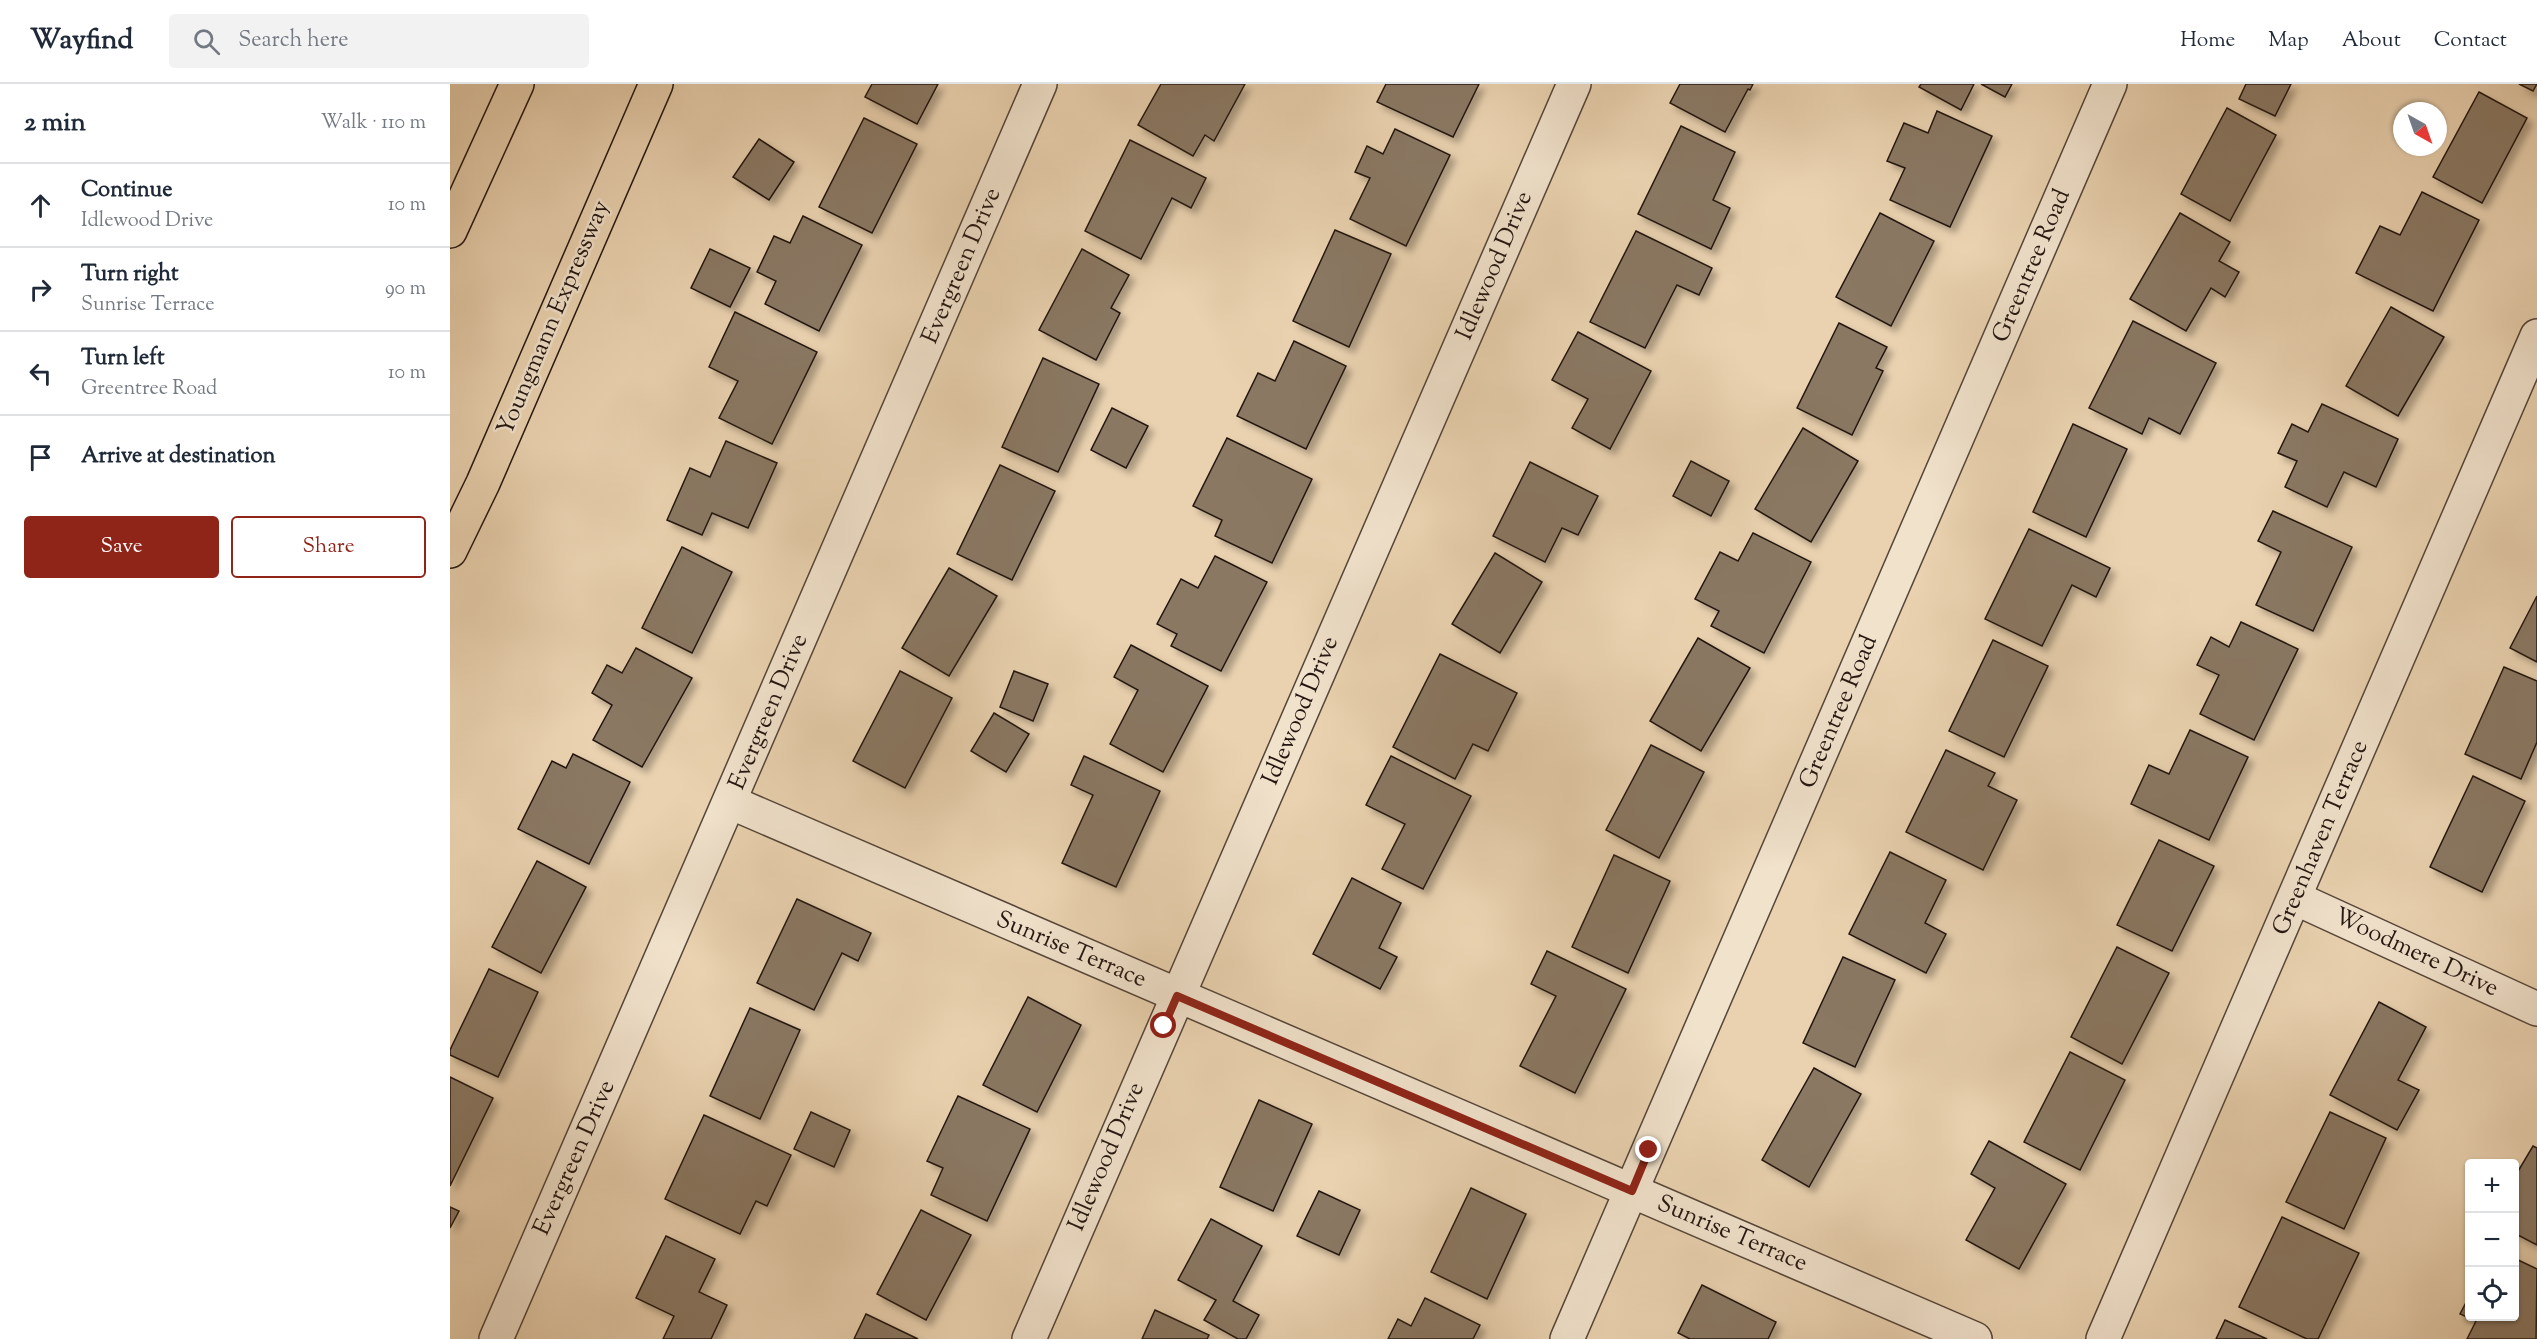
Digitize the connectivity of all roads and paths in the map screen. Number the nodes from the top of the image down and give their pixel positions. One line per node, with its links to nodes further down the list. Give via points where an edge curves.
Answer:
1 (517, 84): 6 (highway)
2 (656, 84): 8 (highway, Youngmann Expressway)
3 (1040, 84): 9 (street, Evergreen Drive)
4 (1574, 84): 11 (street, Idlewood Drive)
5 (2110, 84): 13 (street, Greentree Road)
6 (450, 231)
7 (2537, 336): 10 (street, Greenhaven Terrace)
8 (450, 551)
9 (730, 802): 11 (street, Sunrise Terrace); 14 (street, Evergreen Drive)
10 (2295, 898): 12 (street, Woodmere Drive); 18 (street, Greenhaven Terrace)
11 (1177, 996): 13 (street, Sunrise Terrace); 15 (street, Idlewood Drive)
12 (2537, 1009)
13 (1632, 1191): 16 (street, Greentree Road); 17 (street, Sunrise Terrace)
14 (496, 1339)
15 (1029, 1339)
16 (1567, 1339)
17 (1975, 1339)
18 (2103, 1339)

